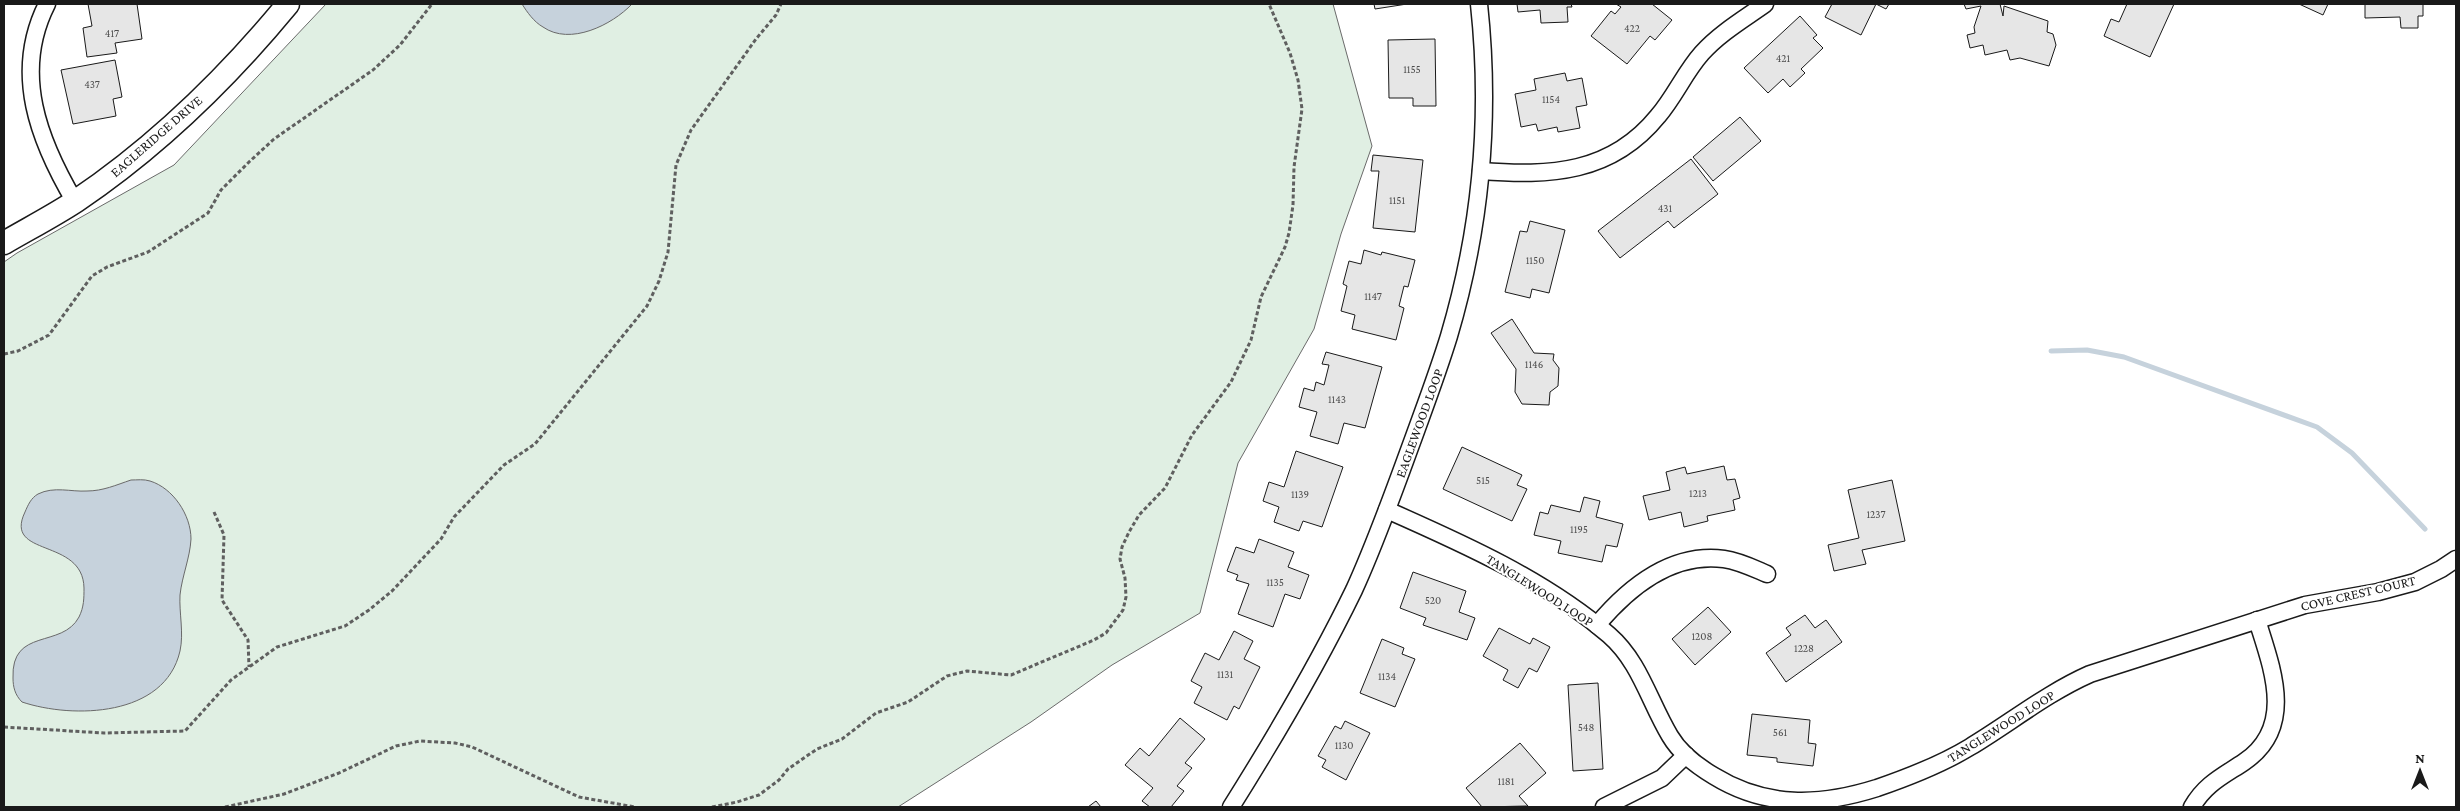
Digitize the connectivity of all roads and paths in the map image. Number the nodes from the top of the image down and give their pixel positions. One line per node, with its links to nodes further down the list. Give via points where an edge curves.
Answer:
1 (47, 4): 9 (street, via 33,49 33,100 42,137)
2 (288, 4): 9 (main road, EAGLERIDGE DRIVE, via 233,67 182,117)
3 (432, 4): 11 (path, via 400,45 373,70 274,139 249,162 221,190 208,213 148,252 92,276 50,335 18,351)
4 (781, 4): 18 (path, via 691,130 676,165 668,252 647,306 567,408 536,444 504,465 454,517 418,566 369,610 345,626 277,647)
5 (1269, 4): 23 (path, via 1290,53 1301,95 1302,120 1294,167 1292,221 1286,246 1261,297 1251,340 1231,382 1188,442 1165,488 1139,515 1122,547 1120,559 1126,597 1123,610 1106,633 1094,640 1011,675 967,671 947,676 908,702 876,713 842,739 817,749 759,795)
6 (1478, 4): 8 (street, EAGLEWOOD LOOP, via 1484,72)
7 (1765, 4): 8 (street, via 1708,47 1646,131 1609,156 1567,171 1520,174)
8 (1481, 171): 12 (street, EAGLEWOOD LOOP, via 1469,256 1449,335)
9 (75, 202): 10 (main road, EAGLERIDGE DRIVE)
10 (4, 244)
11 (4, 354)
12 (1387, 510): 17 (street, TANGLEWOOD LOOP, via 1496,562); 24 (street, EAGLEWOOD LOOP, via 1354,590 1332,632)
13 (214, 512): 18 (path, via 224,535 222,600 248,640)
14 (2456, 559): 16 (street, COVE CREST COURT, via 2415,582 2305,605)
15 (1767, 574): 17 (street, via 1724,558 1707,558 1674,566 1627,592)
16 (2257, 620): 20 (street, TANGLEWOOD LOOP, via 2076,681 1943,762 1843,798 1806,802 1764,798 1725,783); 26 (street, via 2276,690 2271,728 2258,749 2216,779)
17 (1597, 625): 20 (street, TANGLEWOOD LOOP, via 1633,663 1671,737)
18 (249, 667): 19 (path, via 231,680 185,730 104,734)
19 (4, 726)
20 (1686, 755): 25 (street, via 1662,778)
21 (225, 807): 22 (path, via 284,794 396,746 420,740 472,747 579,797)
22 (636, 807)
23 (712, 807)
24 (1231, 807)
25 (1604, 807)
26 (2192, 807)

